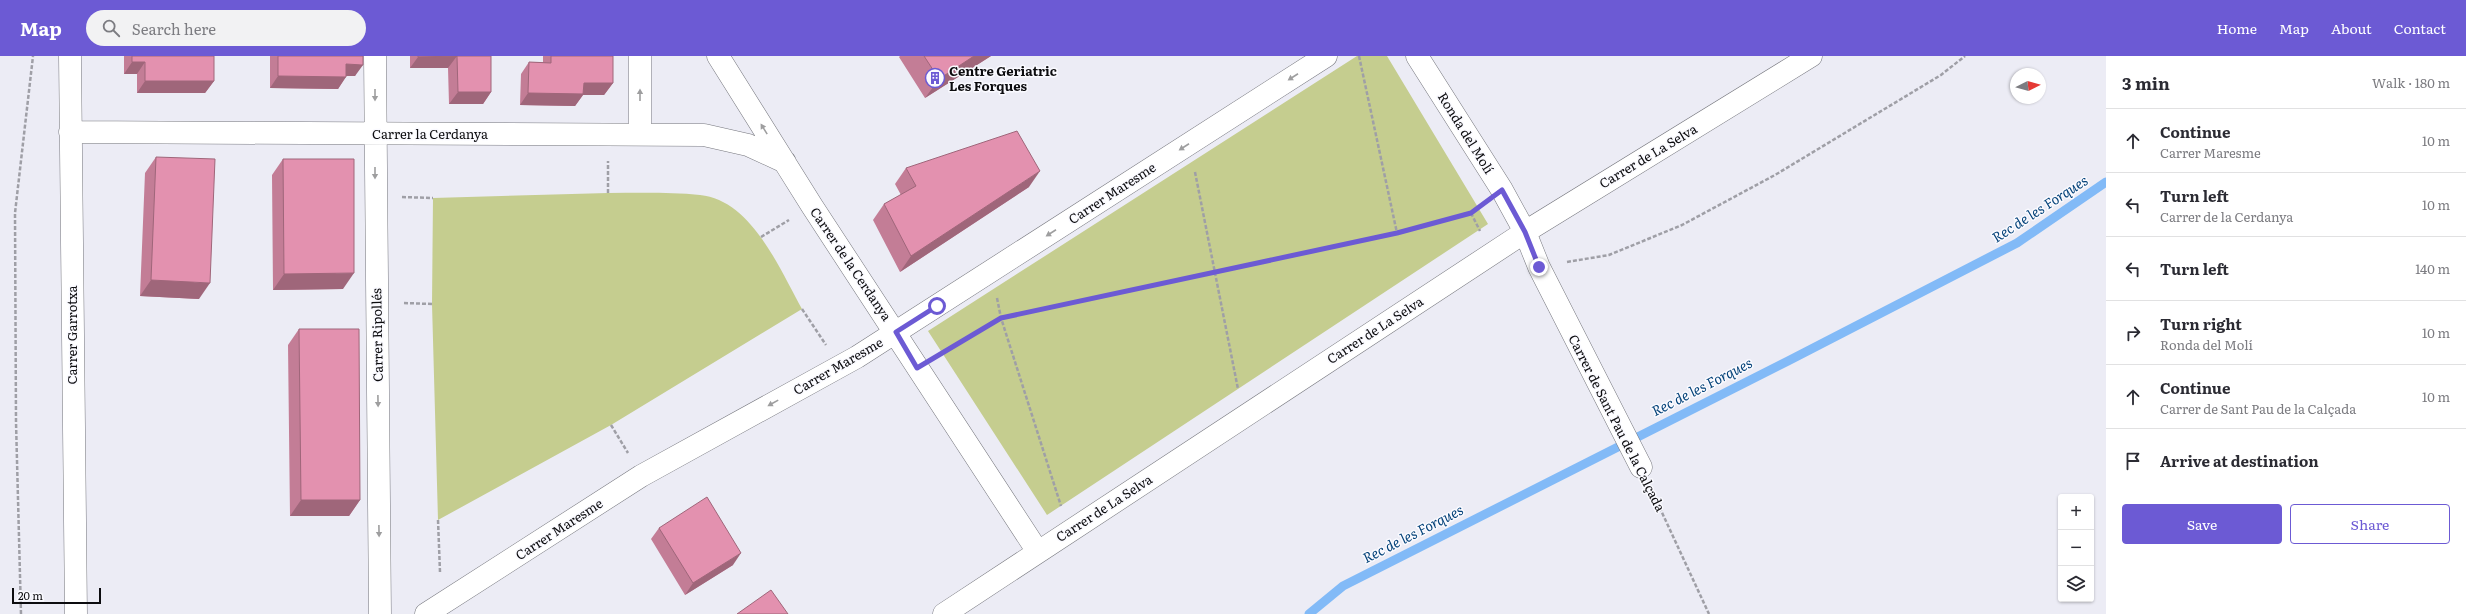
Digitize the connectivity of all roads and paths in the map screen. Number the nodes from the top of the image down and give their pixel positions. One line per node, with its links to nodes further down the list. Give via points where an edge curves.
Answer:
1 (33, 56): 39 (path, via 15,213 16,422)
2 (70, 56): 11 (street, Carrer Garrotxa)
3 (375, 56): 12 (street, Carrer Ripollés, one-way to 12)
4 (640, 56): 14 (street, one-way to 4)
5 (718, 56): 15 (street, Carrer de la Cerdanya, one-way to 5)
6 (1326, 56): 28 (street, Carrer Maresme, one-way to 28)
7 (1359, 56): 21 (path)
8 (1417, 56): 17 (street, Ronda del Molí)
9 (1811, 56): 20 (street, Carrer de La Selva)
10 (1965, 56): 23 (path, via 1942,75 1788,167 1682,225 1609,255)
11 (70, 132): 12 (street, Carrer la Cerdanya); 40 (street, Carrer Garrotxa)
12 (375, 134): 13 (street, Carrer la Cerdanya); 41 (street, Carrer Ripollés, one-way to 41)
13 (608, 134): 14 (street, Carrer la Cerdanya); 18 (path)
14 (640, 134): 15 (street, Carrer la Cerdanya, via 704,135 748,145)
15 (785, 162): 19 (street, Carrer de la Cerdanya)
16 (1195, 168): 24 (path)
17 (1502, 190): 20 (street, Ronda del Molí); 21 (path, via 1471,213)
18 (608, 193)
19 (812, 206): 22 (path); 28 (street, Carrer de la Cerdanya)
20 (1525, 232): 23 (street, Carrer de Sant Pau de la Calçada); 36 (street, Carrer de La Selva)
21 (1397, 233): 24 (path)
22 (761, 237)
23 (1539, 267): 33 (street, Carrer de Sant Pau de la Calçada)
24 (1214, 272): 27 (path); 31 (path)
25 (995, 291): 27 (path)
26 (802, 309): 29 (path, via 830,350 847,342)
27 (1001, 318): 30 (path); 36 (path, via 1062,510)
28 (896, 332): 29 (street, Carrer Maresme); 30 (street, Carrer de la Cerdanya)
29 (857, 357): 34 (street, Carrer Maresme, one-way to 34)
30 (917, 368): 37 (street, Carrer de la Cerdanya)
31 (1240, 394)
32 (611, 425): 34 (path)
33 (1641, 467): 43 (path, Carrer de Sant Pau de la Calçada)
34 (641, 476): 38 (street, Carrer Maresme)
35 (438, 520): 38 (path, via 440,583)
36 (1073, 528): 37 (street, Carrer de La Selva)
37 (1038, 552): 42 (street, Carrer de La Selva)
38 (432, 610)
39 (21, 614)
40 (76, 614)
41 (380, 614)
42 (944, 614)
43 (1709, 614)

